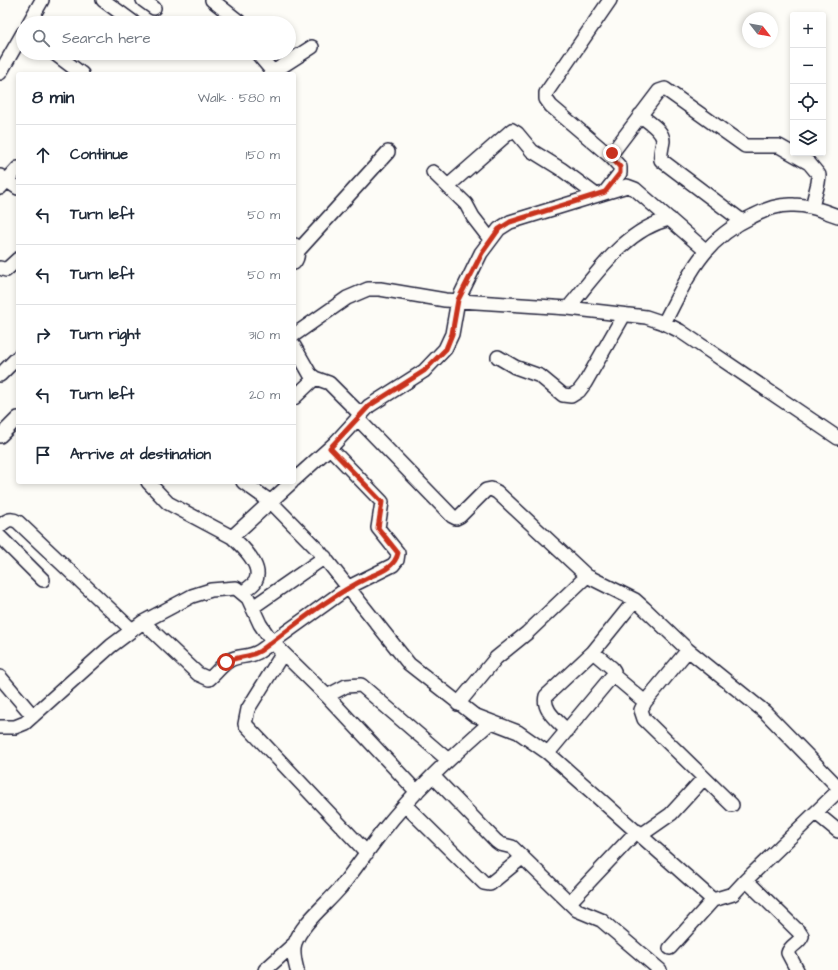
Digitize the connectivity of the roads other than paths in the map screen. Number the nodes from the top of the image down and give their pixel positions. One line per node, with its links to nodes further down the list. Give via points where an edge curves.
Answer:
1 (42, 0): 5 (street)
2 (103, 0): 6 (street)
3 (212, 0): 7 (street)
4 (610, 0): 20 (street, via 546,93 546,99)
5 (33, 16)
6 (125, 16)
7 (232, 16)
8 (16, 45): 17 (street)
9 (312, 47): 10 (street)
10 (296, 57)
11 (63, 60): 14 (street)
12 (262, 60): 15 (street)
13 (292, 60): 16 (street)
14 (79, 72)
15 (270, 72)
16 (273, 72)
17 (0, 73)
18 (640, 115): 20 (street); 27 (street, via 659,91 665,89 744,146 779,146 809,163 819,176); 30 (street, via 661,133 661,160)
19 (388, 152): 33 (street)
20 (611, 157): 26 (street, via 620,167 620,173)
21 (16, 170): 23 (street)
22 (433, 172): 24 (street)
23 (2, 181): 25 (street)
24 (448, 186): 26 (street, via 512,130 532,152); 31 (street, via 466,204)
25 (16, 187)
26 (601, 194): 29 (street, via 627,186 635,189); 31 (street, via 510,222)
27 (812, 207): 28 (street); 30 (street, via 779,205)
28 (838, 216)
29 (670, 220): 32 (street); 37 (street, via 656,222 631,238)
30 (742, 221): 32 (street)
31 (490, 239): 36 (street)
32 (705, 250): 39 (street)
33 (296, 251)
34 (16, 261): 35 (street, via 6,270)
35 (0, 268)
36 (458, 300): 37 (street); 40 (street, via 368,289 347,298); 47 (street, via 452,334 446,349 424,371 369,406)
37 (568, 308): 38 (street)
38 (624, 315): 39 (street); 42 (street, via 586,383 571,396 563,395 540,376 515,367)
39 (664, 322): 50 (street)
40 (296, 334)
41 (296, 350): 45 (street, via 305,368)
42 (498, 357)
43 (16, 359): 44 (street)
44 (0, 375)
45 (315, 378): 46 (street); 47 (street, via 329,383)
46 (296, 396)
47 (358, 416): 51 (street); 61 (street, via 452,516 460,516 481,494 491,489)
48 (16, 420): 49 (street)
49 (0, 436)
50 (838, 438)
51 (330, 448): 52 (street); 63 (street, via 382,502 378,528 398,553 393,565)
52 (296, 478)
53 (150, 484): 59 (street, via 168,503)
54 (246, 484): 56 (street)
55 (290, 484): 56 (street)
56 (271, 502): 59 (street); 60 (street)
57 (0, 526): 68 (street, via 9,519 18,522)
58 (0, 536): 62 (street)
59 (232, 537): 64 (street, via 257,569 255,582)
60 (325, 558): 63 (street); 66 (street)
61 (588, 576): 65 (street); 77 (street, via 496,658)
62 (43, 580)
63 (349, 587): 69 (street); 77 (street, via 409,664)
64 (243, 592): 66 (street); 67 (street, via 236,588 211,590 192,596)
65 (635, 600): 70 (street); 71 (street)
66 (253, 608): 69 (street)
67 (143, 622): 68 (street); 69 (street, via 198,674 209,679 232,659 254,655)
68 (132, 630): 78 (street)
69 (272, 642): 72 (street)
70 (688, 650): 76 (street); 86 (street, via 765,712)
71 (593, 652): 73 (street, via 612,668); 81 (street, via 546,696 546,708)
72 (283, 653): 75 (street); 94 (street, via 248,709 245,724)
73 (613, 675): 76 (street); 81 (street)
74 (0, 677): 78 (street)
75 (327, 696): 83 (street, via 346,686 361,685); 88 (street)
76 (645, 702): 85 (street, via 641,710 644,719)
77 (458, 704): 79 (street)
78 (33, 716): 80 (street, via 15,727)
79 (491, 722): 82 (street, via 518,732); 83 (street)
80 (0, 728)
81 (566, 731): 82 (street)
82 (548, 753): 93 (street)
83 (448, 760): 84 (street)
84 (433, 776): 88 (street); 95 (street, via 496,841 512,847)
85 (704, 778): 90 (street); 93 (street, via 671,814)
86 (838, 787)
87 (838, 791): 91 (street)
88 (417, 792): 89 (street)
89 (405, 805): 94 (street); 95 (street, via 484,883 490,884 497,880)
90 (732, 805)
91 (816, 813): 92 (street); 96 (street)
92 (838, 831)
93 (639, 833): 97 (street); 98 (street)
94 (367, 853): 99 (street, via 300,933)
95 (523, 857): 98 (street)
96 (746, 880): 97 (street, via 733,894); 104 (street, via 802,936 800,942 789,949 788,953)
97 (713, 900): 100 (street)
98 (570, 902): 103 (street, via 583,913 601,920)
99 (294, 944): 101 (street); 102 (street)
100 (670, 948)
101 (265, 970)
102 (297, 970)
103 (660, 970)
104 (797, 970)

